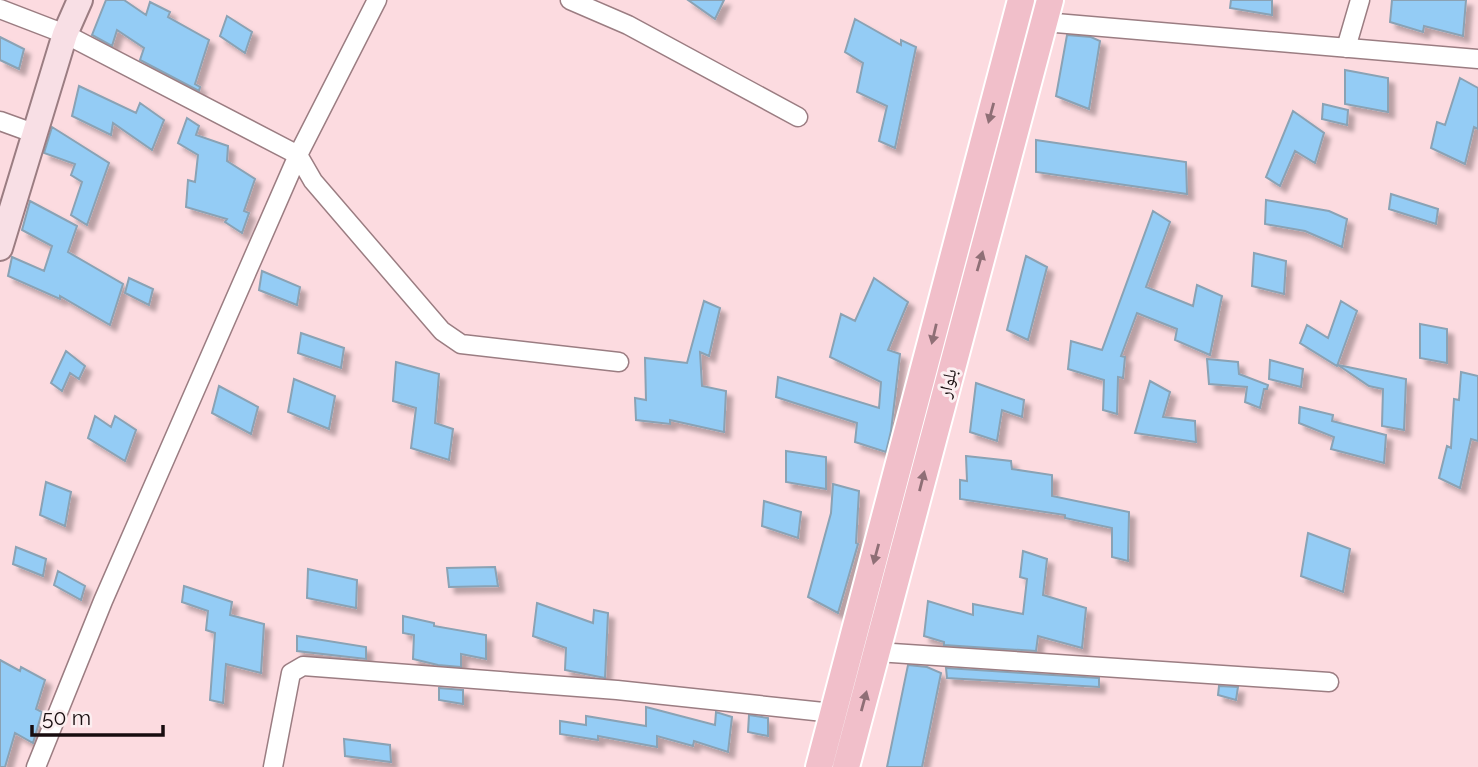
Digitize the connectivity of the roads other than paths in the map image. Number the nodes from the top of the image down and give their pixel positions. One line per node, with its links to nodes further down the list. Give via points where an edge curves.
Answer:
1 (80, 0): 8 (street)
2 (377, 0): 16 (street)
3 (570, 0): 13 (street, via 628,25)
4 (1021, 0): 11 (main road, بلوار)
5 (1360, 0): 9 (street)
6 (0, 9): 8 (street)
7 (1047, 11): 9 (street); 12 (main road, بلوار)
8 (65, 34): 15 (street); 16 (street)
9 (1346, 48): 10 (street)
10 (1478, 59)
11 (1001, 74): 12 (main road); 21 (main road, بلوار, one-way to 21)
12 (1030, 79): 19 (main road, بلوار, one-way to 12)
13 (798, 117)
14 (0, 121): 15 (street)
15 (36, 134): 17 (street)
16 (298, 155): 18 (street, via 313,181 442,331 461,344); 22 (street, via 103,601)
17 (0, 248)
18 (620, 362)
19 (877, 652): 20 (street); 25 (main road, بلوار, one-way to 19)
20 (1329, 682)
21 (833, 713): 23 (street, via 617,690 303,666 291,673); 24 (main road, بلوار)
22 (36, 767)
23 (273, 767)
24 (819, 767)
25 (846, 767)

